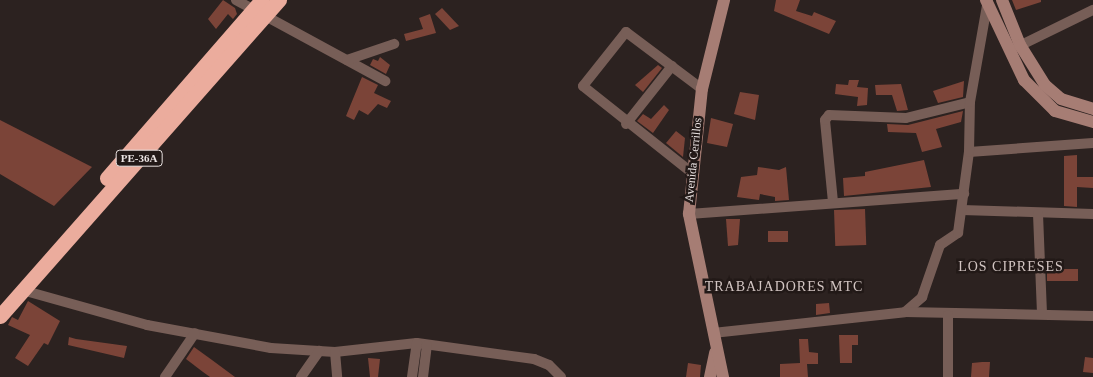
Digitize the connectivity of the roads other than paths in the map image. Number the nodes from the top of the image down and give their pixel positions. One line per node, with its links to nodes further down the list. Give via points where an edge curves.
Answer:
1 (236, 0): 6 (street)
2 (278, 0): 6 (highway, PE-36A)
3 (724, 0): 13 (street, Avenida Cerrillos)
4 (1002, 0): 9 (street)
5 (987, 1): 9 (street); 15 (street)
6 (260, 8): 10 (street); 28 (highway, PE-36A); 29 (highway, PE-36A)
7 (1093, 10): 9 (street)
8 (394, 44): 10 (street)
9 (1015, 48): 14 (street, via 1024,80)
10 (347, 60): 12 (street)
11 (672, 66): 13 (street); 18 (street); 18 (street, via 626,32 583,86)
12 (385, 81)
13 (702, 89): 21 (street, Avenida Cerrillos)
14 (1041, 89): 16 (street); 17 (street, via 1055,111)
15 (970, 102): 20 (street); 23 (street, via 906,118 829,115 825,120)
16 (1093, 109)
17 (1093, 122)
18 (626, 124): 21 (street)
19 (1093, 143): 20 (street)
20 (969, 152): 22 (street)
21 (690, 172): 25 (street, Avenida Cerrillos)
22 (964, 194): 23 (street); 24 (street)
23 (832, 202): 25 (street)
24 (962, 210): 26 (street); 30 (street, via 957,236 940,245 922,297)
25 (689, 214): 36 (street, Avenida Cerrillos)
26 (1038, 214): 27 (street); 31 (street)
27 (1093, 214)
28 (22, 290): 33 (highway, PE-36A); 35 (street, via 146,325)
29 (0, 302)
30 (905, 312): 32 (street); 36 (street)
31 (1042, 313): 32 (street); 34 (street)
32 (948, 315): 50 (street)
33 (0, 316)
34 (1093, 316)
35 (195, 333): 40 (street, via 271,348); 42 (street)
36 (713, 333): 39 (street, Avenida Cerrillos)
37 (417, 344): 38 (street); 41 (street); 45 (street)
38 (428, 345): 46 (street); 47 (street, via 534,359 549,365)
39 (716, 350): 48 (street, Avenida Cerrillos); 49 (street, Avenida Cerrillos)
40 (319, 351): 41 (street); 43 (street)
41 (335, 352): 44 (street)
42 (164, 377)
43 (301, 377)
44 (337, 377)
45 (412, 377)
46 (423, 377)
47 (561, 377)
48 (710, 377)
49 (723, 377)
50 (948, 377)

